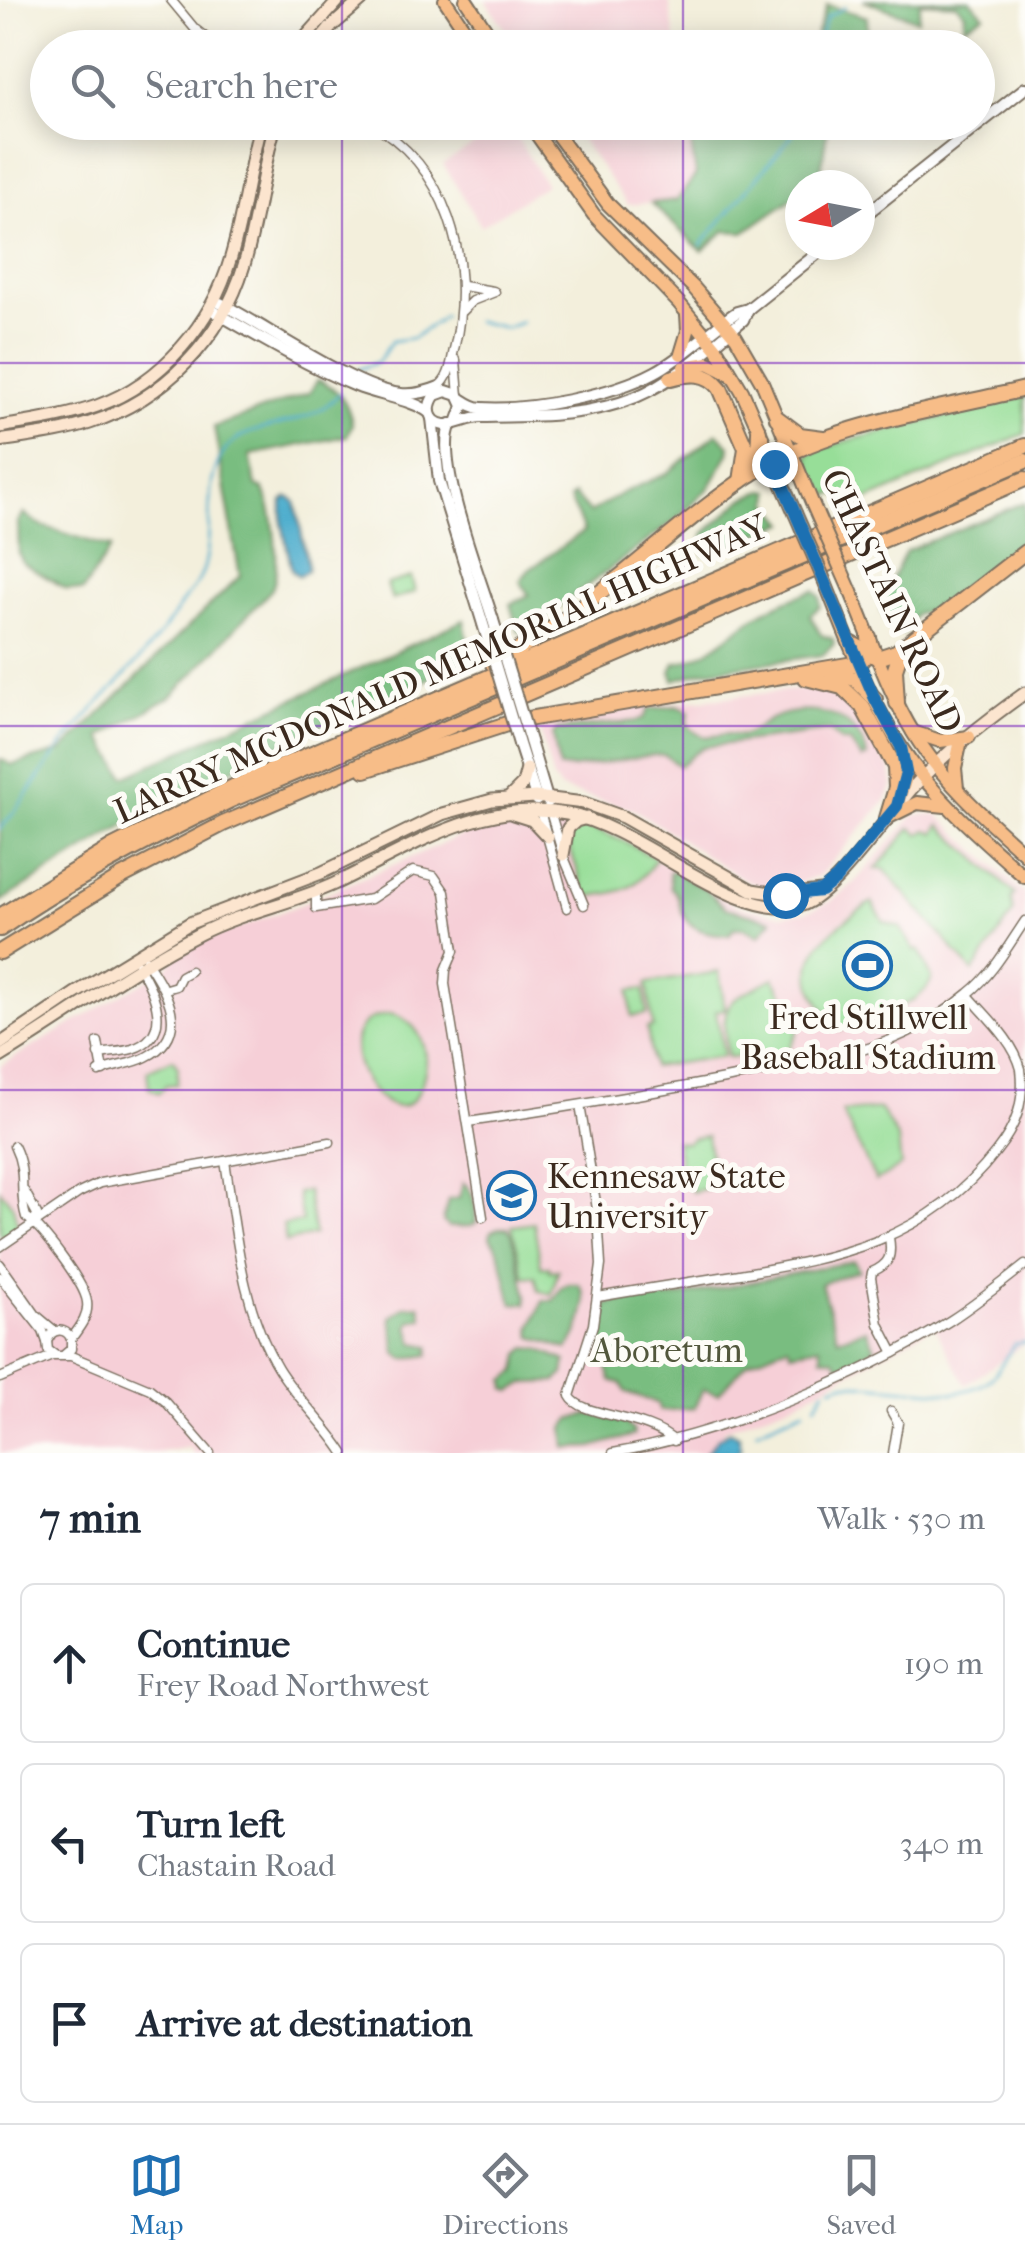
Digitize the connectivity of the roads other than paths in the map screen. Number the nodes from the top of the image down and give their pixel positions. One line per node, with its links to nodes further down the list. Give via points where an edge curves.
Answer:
1 (171, 0): 6 (street)
2 (339, 0): 7 (main road)
3 (362, 0): 8 (main road)
4 (445, 0): 9 (main road)
5 (466, 0): 10 (main road)
6 (196, 30)
7 (312, 30)
8 (329, 30)
9 (465, 30)
10 (486, 30)
11 (1025, 88): 12 (street)
12 (995, 112)
13 (257, 140): 22 (main road, via 231,258)
14 (272, 140): 23 (main road, via 249,246)
15 (394, 140): 21 (street, via 426,172 458,245)
16 (541, 140): 25 (main road, CHASTAIN ROAD, via 594,216)
17 (561, 140): 26 (main road, CHASTAIN ROAD, via 608,204)
18 (960, 140): 19 (street)
19 (875, 207)
20 (809, 260): 26 (street, via 743,320)
21 (463, 286): 24 (street); 24 (street, via 497,293)
22 (212, 304): 23 (street); 35 (main road, via 184,346 156,372 110,401)
23 (225, 311): 32 (street, via 377,386 400,394); 37 (street, via 338,378); 40 (main road, via 192,356 151,394)
24 (462, 311): 27 (street)
25 (686, 311): 28 (main road, CHASTAIN ROAD); 29 (main road)
26 (727, 325): 28 (street); 36 (main road, CHASTAIN ROAD)
27 (457, 336): 32 (street, via 448,376); 34 (street)
28 (710, 339): 29 (street); 30 (main road, CHASTAIN ROAD)
29 (682, 360): 30 (main road); 31 (street); 34 (street, via 622,386 540,404 489,408)
30 (734, 376): 41 (main road, CHASTAIN ROAD)
31 (671, 378): 38 (street, via 613,404); 49 (highway, via 699,374 720,388 746,448)
32 (438, 388): 34 (street, via 450,386)
33 (1025, 389): 42 (highway)
34 (459, 395): 37 (street, via 436,394 429,406); 38 (street)
35 (65, 415): 39 (main road); 40 (main road)
36 (778, 418): 42 (highway, via 800,436); 46 (main road, CHASTAIN ROAD)
37 (432, 419): 38 (street); 51 (street)
38 (459, 421): 45 (street); 45 (street)
39 (0, 427)
40 (68, 429): 43 (main road)
41 (759, 432): 48 (main road, CHASTAIN ROAD); 49 (highway, via 758,460)
42 (828, 438): 46 (highway)
43 (0, 440)
44 (1025, 446): 61 (highway, LARRY MCDONALD MEMORIAL HIGHWAY)
45 (446, 447): 51 (street)
46 (792, 454): 48 (highway); 53 (main road, CHASTAIN ROAD, bridge)
47 (1025, 461): 88 (highway, via 231,800 80,878)
48 (774, 464): 49 (highway); 54 (main road, CHASTAIN ROAD, bridge)
49 (746, 479): 61 (highway, via 551,629)
50 (1025, 479): 69 (highway, LARRY MCDONALD MEMORIAL HIGHWAY)
51 (446, 484): 66 (street, bridge)
52 (1025, 552): 55 (highway)
53 (870, 637): 56 (highway)
54 (851, 642): 56 (highway)
55 (902, 648): 56 (highway); 62 (highway, via 895,669)
56 (869, 659): 57 (highway); 60 (main road, CHASTAIN ROAD); 62 (main road, CHASTAIN ROAD)
57 (825, 671): 58 (highway); 60 (highway, via 856,679)
58 (796, 676): 69 (highway, via 516,722); 76 (highway, via 855,695 895,767)
59 (1025, 692): 64 (main road)
60 (875, 699): 65 (main road, CHASTAIN ROAD)
61 (432, 700): 86 (highway, LARRY MCDONALD MEMORIAL HIGHWAY, via 168,818)
62 (897, 703): 63 (main road, CHASTAIN ROAD)
63 (913, 732): 64 (main road); 67 (main road, CHASTAIN ROAD)
64 (965, 741): 67 (main road); 70 (main road, via 955,768)
65 (901, 747): 68 (main road, CHASTAIN ROAD); 76 (main road, via 906,780)
66 (529, 764): 71 (street); 72 (main road)
67 (936, 766): 68 (main road); 70 (main road, CHASTAIN ROAD)
68 (923, 777): 73 (main road, CHASTAIN ROAD); 76 (main road)
69 (307, 787): 89 (highway, LARRY MCDONALD MEMORIAL HIGHWAY, via 121,877)
70 (958, 790): 79 (main road, CHASTAIN ROAD)
71 (541, 797): 72 (main road); 74 (street); 83 (main road, via 623,817 752,890)
72 (509, 798): 90 (main road, via 442,814 322,874 190,924)
73 (951, 808): 76 (main road, via 917,803); 81 (main road, CHASTAIN ROAD)
74 (545, 811): 75 (main road); 77 (main road); 78 (street); 80 (street)
75 (504, 812): 78 (main road, via 532,820); 82 (main road, via 456,824)
76 (892, 812): 83 (main road)
77 (587, 818): 80 (main road, via 568,828); 83 (main road, via 751,904 798,906)
78 (548, 837): 85 (street)
79 (1025, 854)
80 (563, 855): 84 (street)
81 (1025, 877)
82 (316, 891): 91 (main road, via 210,928); 100 (street, via 316,908 371,899 412,871 439,880 454,951 444,979)
83 (821, 891)
84 (584, 905)
85 (567, 908)
86 (0, 916)
87 (1025, 922): 94 (street)
88 (0, 930)
89 (0, 952)
90 (137, 955): 91 (street); 96 (main road)
91 (144, 967): 93 (street); 97 (street, via 158,1002 156,1027 138,1047); 98 (main road)
92 (190, 971): 93 (street)
93 (166, 988): 97 (street, via 172,1019 162,1044 143,1059 101,1072)
94 (968, 994): 99 (street, via 908,1034 857,1054); 106 (street, via 1020,1063 1022,1110 970,1182)
95 (98, 1042): 97 (street)
96 (0, 1044)
97 (100, 1054)
98 (0, 1057)
99 (580, 1106): 100 (street); 111 (street, via 600,1233)
100 (468, 1122): 104 (street)
101 (330, 1142): 103 (street)
102 (14, 1146): 105 (street, via 24,1169 26,1218)
103 (225, 1161): 105 (street, via 100,1183); 122 (street, via 258,1326 291,1388)
104 (483, 1217)
105 (35, 1222): 107 (street); 113 (street, via 86,1294 87,1312)
106 (889, 1237): 111 (street, via 827,1259); 115 (street, via 890,1260 870,1278 879,1324)
107 (0, 1247)
108 (0, 1264): 112 (street)
109 (1025, 1265): 115 (street)
110 (0, 1276): 114 (street)
111 (598, 1296): 121 (street, via 572,1401 652,1425)
112 (55, 1331): 113 (street); 114 (street)
113 (70, 1339): 116 (street); 117 (street)
114 (47, 1344): 116 (street); 118 (street)
115 (894, 1353): 121 (street)
116 (60, 1355): 117 (street); 118 (street)
117 (84, 1361): 123 (street, via 150,1389)
118 (36, 1364): 119 (street)
119 (0, 1378)
120 (891, 1411): 125 (street, via 898,1423)
121 (674, 1440): 124 (street)
122 (340, 1450)
123 (210, 1453)
124 (613, 1453)
125 (893, 1453)

